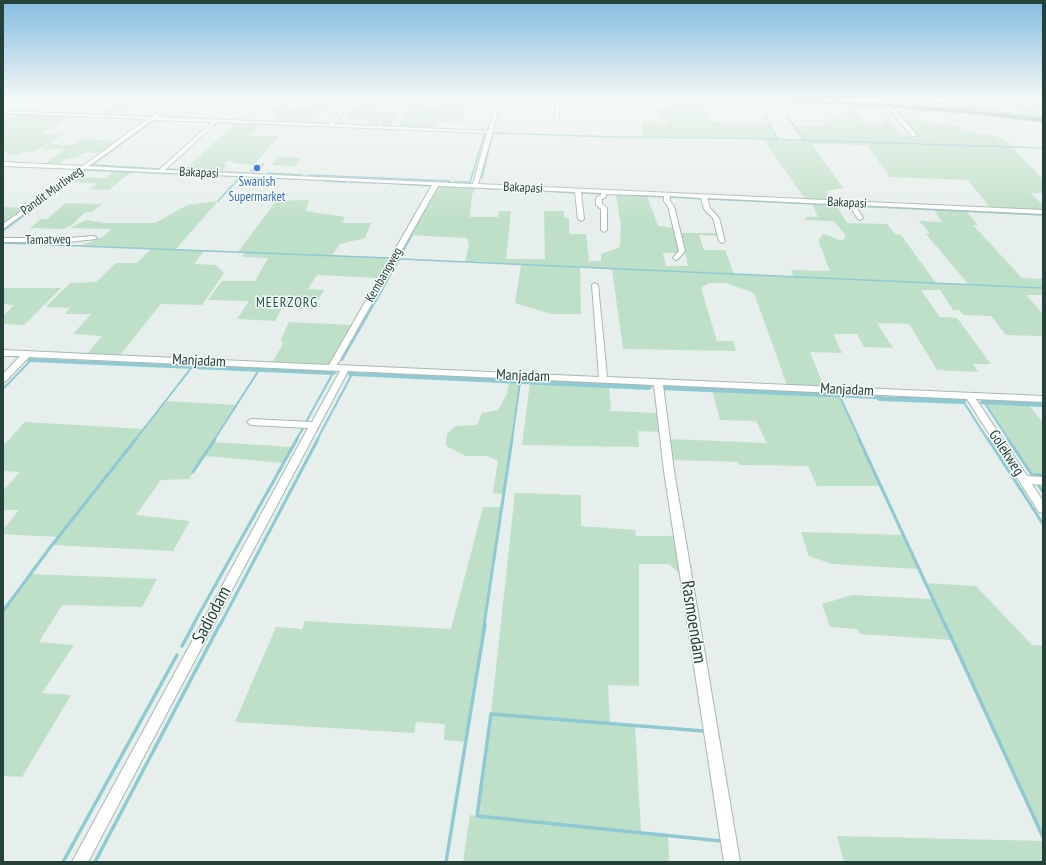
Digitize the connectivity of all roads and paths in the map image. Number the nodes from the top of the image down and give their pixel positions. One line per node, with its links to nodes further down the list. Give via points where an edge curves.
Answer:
1 (122, 139): 5 (street, Pandit Murliweg)
2 (196, 139): 6 (street)
3 (488, 139): 8 (street)
4 (3, 164): 5 (street, Bakapasi)
5 (84, 168): 6 (street, Bakapasi); 17 (street, Pandit Murliweg)
6 (161, 171): 7 (street, Bakapasi)
7 (436, 184): 8 (street, Bakapasi); 26 (street, Kembangweg)
8 (475, 185): 9 (street, Bakapasi)
9 (578, 191): 10 (street, Bakapasi); 16 (street)
10 (604, 192): 11 (street, Bakapasi); 18 (street, via 604,196 599,198 599,205 604,208 605,214)
11 (666, 195): 12 (street, Bakapasi); 22 (street, via 682,251)
12 (704, 197): 13 (street, Bakapasi); 21 (street, via 707,209 716,218)
13 (851, 204): 14 (street, Bakapasi); 15 (street)
14 (1043, 212)
15 (860, 218)
16 (581, 219)
17 (3, 227)
18 (604, 230)
19 (94, 238): 20 (street, Tamatweg)
20 (3, 240)
21 (722, 241)
22 (676, 258)
23 (595, 285): 29 (street)
24 (3, 353): 25 (street, Manjadam)
25 (27, 354): 26 (street, Manjadam); 28 (street)
26 (332, 367): 27 (street, Manjadam)
27 (345, 368): 29 (street, Manjadam); 34 (street, Sadiodam)
28 (3, 379)
29 (604, 379): 30 (street, Manjadam)
30 (658, 382): 31 (street, Manjadam); 39 (street, Rasmoendam, via 671,486)
31 (970, 396): 32 (street, Manjadam); 35 (street, Golekweg)
32 (1043, 399)
33 (251, 422): 34 (street)
34 (315, 425): 38 (street, Sadiodam)
35 (1024, 480): 36 (street); 37 (street, Golekweg)
36 (1043, 481)
37 (1043, 509)
38 (80, 862)
39 (732, 862)

